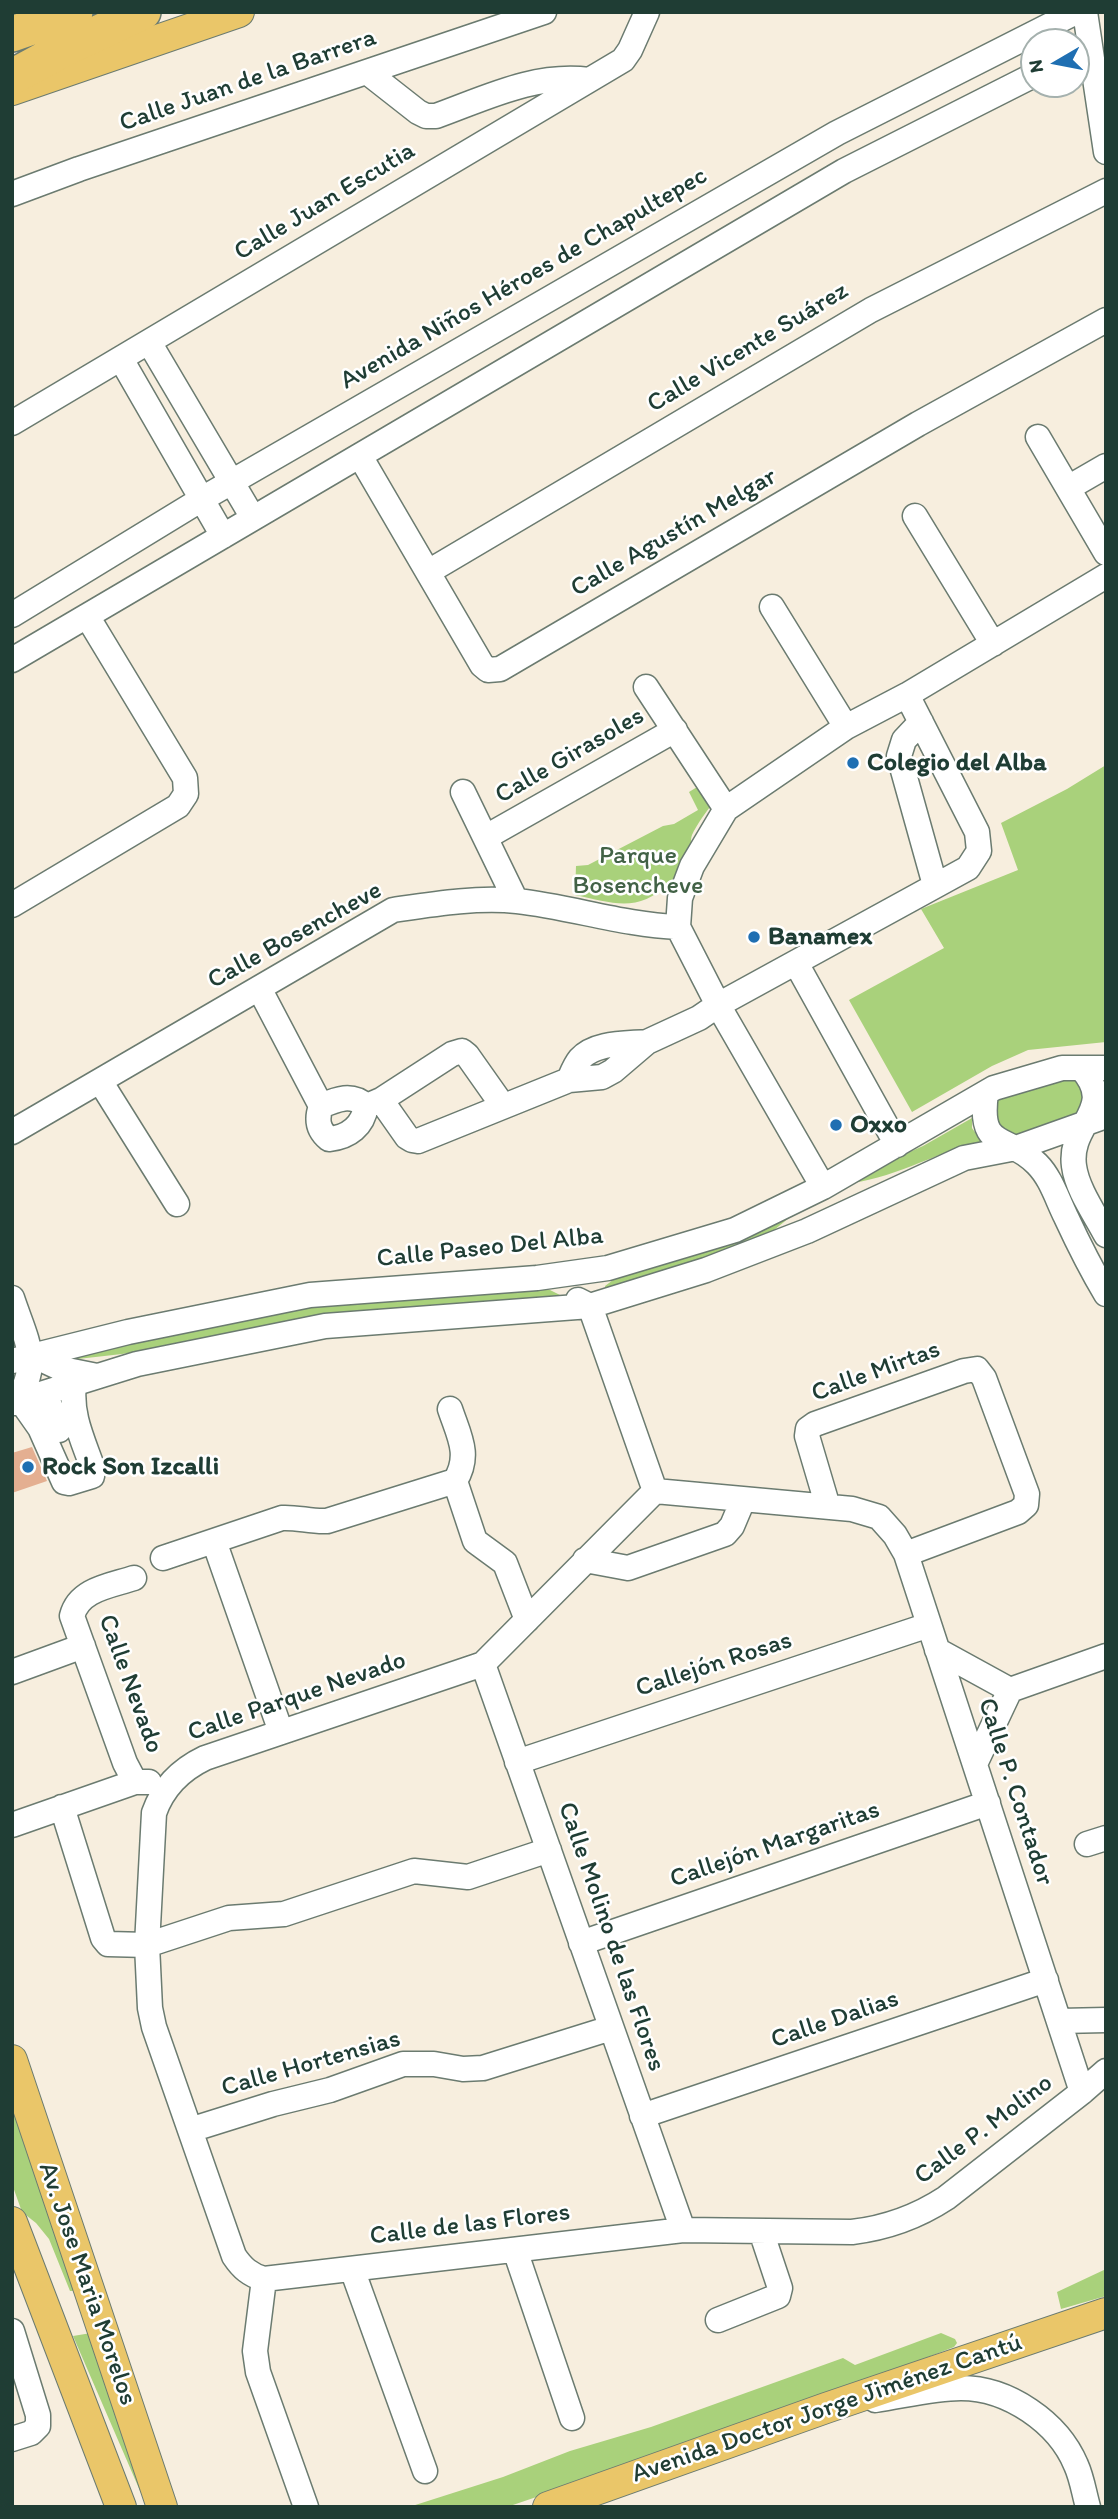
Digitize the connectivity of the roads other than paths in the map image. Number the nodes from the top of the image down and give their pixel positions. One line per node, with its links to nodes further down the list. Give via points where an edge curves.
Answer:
1 (75, 12): 8 (highway)
2 (143, 12): 11 (highway)
3 (239, 12): 14 (main road)
4 (544, 12): 10 (street, Calle Juan de la Barrera)
5 (647, 12): 12 (street, Calle Juan Escutia, via 623,60)
6 (1076, 12): 18 (street, Avenida Niños Héroes de Chapultepec, via 837,133)
7 (1085, 12): 9 (street)
8 (12, 34)
9 (1091, 46): 15 (street)
10 (367, 72): 12 (street, via 426,116 537,81); 17 (street, Calle Juan de la Barrera)
11 (12, 77)
12 (589, 80): 23 (street, Calle Juan Escutia)
13 (1020, 82): 20 (street, via 844,171)
14 (12, 90)
15 (1106, 152)
16 (1106, 191): 36 (street, Calle Vicente Suárez, via 871,310)
17 (12, 194)
18 (657, 237): 19 (street, Avenida Niños Héroes de Chapultepec); 20 (street)
19 (625, 255): 21 (street); 29 (street, Avenida Niños Héroes de Chapultepec)
20 (676, 270): 21 (street)
21 (644, 289): 27 (street)
22 (1106, 320): 36 (street, Calle Agustín Melgar, via 918,424 500,669 482,666)
23 (149, 342): 24 (street, Calle Juan Escutia); 29 (street)
24 (121, 359): 25 (street, Calle Juan Escutia); 31 (street)
25 (12, 423)
26 (1038, 437): 30 (street)
27 (360, 456): 33 (street); 36 (street, Calle Agustín Melgar)
28 (1106, 466): 30 (street)
29 (232, 481): 31 (street, Avenida Niños Héroes de Chapultepec); 33 (street)
30 (1068, 488): 35 (street)
31 (202, 499): 34 (street); 39 (street, Avenida Niños Héroes de Chapultepec)
32 (915, 516): 41 (street)
33 (253, 518): 34 (street)
34 (223, 536): 40 (street)
35 (1106, 553)
36 (428, 572)
37 (1106, 576): 41 (street)
38 (772, 607): 46 (street)
39 (12, 615)
40 (87, 616): 42 (street); 53 (street, via 185,778 186,794 178,806)
41 (993, 644): 44 (street)
42 (12, 660)
43 (646, 687): 47 (street)
44 (907, 695): 45 (street); 46 (street)
45 (921, 722): 51 (street, via 904,740 899,756); 51 (street, via 977,832 979,851 968,867)
46 (846, 727): 49 (street)
47 (675, 730): 49 (street, Calle Girasoles); 50 (street, Calle Girasoles)
48 (463, 792): 50 (street, Calle Girasoles)
49 (726, 809): 54 (street, via 692,866 680,898)
50 (486, 838): 52 (street, Calle Girasoles)
51 (935, 885): 55 (street)
52 (516, 901): 54 (street, Calle Bosencheve); 56 (street, Calle Bosencheve, via 446,902 393,911)
53 (12, 905)
54 (678, 927): 57 (street)
55 (796, 963): 57 (street); 67 (street)
56 (259, 988): 60 (street, Calle Bosencheve); 64 (street)
57 (718, 1005): 63 (street, via 647,1042 602,1077 569,1080); 69 (street)
58 (1081, 1068): 59 (street, Calle Paseo Del Alba); 61 (street, Calle Paseo Del Alba, via 1062,1068); 65 (street, via 1094,1081)
59 (1106, 1068)
60 (100, 1082): 66 (street, Calle Bosencheve); 71 (street)
61 (986, 1093): 67 (street, Calle Paseo Del Alba); 68 (street, via 984,1111 991,1136)
62 (374, 1103): 63 (street, via 418,1141); 63 (street, via 461,1051); 64 (street, via 347,1098); 64 (street, via 359,1125 329,1139 318,1124)
63 (503, 1106)
64 (321, 1107)
65 (1095, 1120): 68 (street); 73 (street, via 1074,1150 1074,1164)
66 (12, 1132)
67 (897, 1145): 69 (street, Calle Paseo Del Alba)
68 (1016, 1148): 70 (street, via 964,1158); 76 (street, via 1037,1164 1051,1184)
69 (823, 1187): 70 (street); 72 (street); 74 (street, Calle Paseo Del Alba, via 735,1230)
70 (888, 1193): 72 (street)
71 (177, 1204)
72 (807, 1231): 78 (street, via 706,1270)
73 (1106, 1234)
74 (608, 1268): 75 (street, Calle Paseo Del Alba); 78 (street)
75 (537, 1278): 78 (street); 79 (street, Calle Paseo Del Alba, via 310,1295)
76 (1106, 1294)
77 (12, 1298): 79 (street)
78 (590, 1306): 80 (street, via 325,1326 137,1364); 87 (street)
79 (22, 1358): 80 (street); 83 (street, via 28,1377)
80 (99, 1377): 81 (street)
81 (74, 1384): 82 (street); 83 (street, via 72,1402 92,1476 69,1483 61,1479 40,1428)
82 (46, 1393): 83 (street); 85 (street)
83 (16, 1402)
84 (450, 1409): 86 (street, via 464,1455)
85 (59, 1430)
86 (456, 1481): 90 (street, via 327,1521 282,1518); 95 (street, via 475,1541 505,1563)
87 (655, 1491): 88 (street); 93 (street, Calle Parque Nevado)
88 (743, 1500): 89 (street); 93 (street, via 725,1534 628,1568)
89 (828, 1507): 91 (street, Calle P. Contador, via 879,1517); 91 (street, Calle Mirtas, via 808,1429 977,1369 1027,1494 1026,1505)
90 (214, 1541): 92 (street); 103 (street)
91 (906, 1554): 96 (street, Calle P. Contador)
92 (163, 1558)
93 (585, 1560): 95 (street, Calle Parque Nevado)
94 (134, 1578): 97 (street, Calle Nevado, via 84,1596 75,1606 72,1616)
95 (527, 1620): 100 (street, Calle Parque Nevado)
96 (929, 1625): 98 (street, Calle P. Contador); 104 (street, Callejón Rosas)
97 (83, 1646): 101 (street); 106 (street, Calle Nevado)
98 (937, 1650): 102 (street); 105 (street, Calle P. Contador)
99 (1106, 1656): 102 (street)
100 (483, 1664): 103 (street, Calle Parque Nevado); 104 (street, Calle Molino de las Flores)
101 (12, 1672)
102 (1010, 1690): 105 (street)
103 (281, 1732): 107 (street, Calle Parque Nevado, via 205,1758)
104 (517, 1762): 111 (street, Calle Molino de las Flores)
105 (975, 1764): 108 (street, Calle P. Contador)
106 (135, 1782): 107 (street); 109 (street)
107 (171, 1782): 113 (street, Calle Parque Nevado, via 154,1813)
108 (988, 1803): 112 (street, Callejón Margaritas); 114 (street, Calle P. Contador)
109 (62, 1807): 110 (street); 113 (street, via 103,1938 108,1944)
110 (12, 1825)
111 (549, 1850): 112 (street, Calle Molino de las Flores); 113 (street, via 468,1877 404,1873 285,1914 229,1918)
112 (581, 1942): 117 (street, Calle Molino de las Flores)
113 (147, 1945): 122 (street, Calle Parque Nevado, via 146,1977 154,2027)
114 (1046, 1980): 116 (street, Calle P. Contador); 121 (street, Calle Dalias)
115 (1106, 2020): 116 (street)
116 (1060, 2021): 120 (street, Calle P. Contador)
117 (611, 2028): 121 (street, Calle Molino de las Flores); 122 (street, Calle Hortensias, via 483,2068 403,2064)
118 (12, 2060): 130 (main road, Av. Jose Maria Morelos)
119 (1106, 2071): 120 (street, Calle P. Molino)
120 (1083, 2092): 125 (street, Calle P. Molino, via 925,2213 876,2230)
121 (642, 2116): 124 (street, Calle Molino de las Flores)
122 (190, 2130): 129 (street, Calle Parque Nevado, via 234,2256 248,2272)
123 (12, 2222): 127 (main road)
124 (683, 2230): 125 (street, Calle P. Molino); 126 (street, Calle de las Flores)
125 (761, 2231): 132 (street, via 780,2288 778,2295)
126 (515, 2250): 128 (street, Calle de las Flores); 136 (street)
127 (25, 2257): 130 (main road, via 43,2275 63,2316 73,2321); 139 (main road)
128 (352, 2269): 129 (street, Calle de las Flores); 138 (street)
129 (264, 2279): 141 (street, via 255,2351 258,2372)
130 (97, 2312): 140 (main road, Av. Jose Maria Morelos)
131 (1106, 2313): 135 (main road, Avenida Doctor Jorge Jiménez Cantú)
132 (718, 2320)
133 (12, 2331): 134 (street)
134 (17, 2362): 137 (street, via 38,2426 32,2433)
135 (826, 2408): 142 (main road, Avenida Doctor Jorge Jiménez Cantú); 143 (street, via 962,2388 1017,2402 1040,2417 1060,2439 1076,2464)
136 (572, 2418)
137 (12, 2439)
138 (425, 2471)
139 (121, 2507)
140 (162, 2507)
141 (306, 2507)
142 (548, 2507)
143 (1088, 2507)

